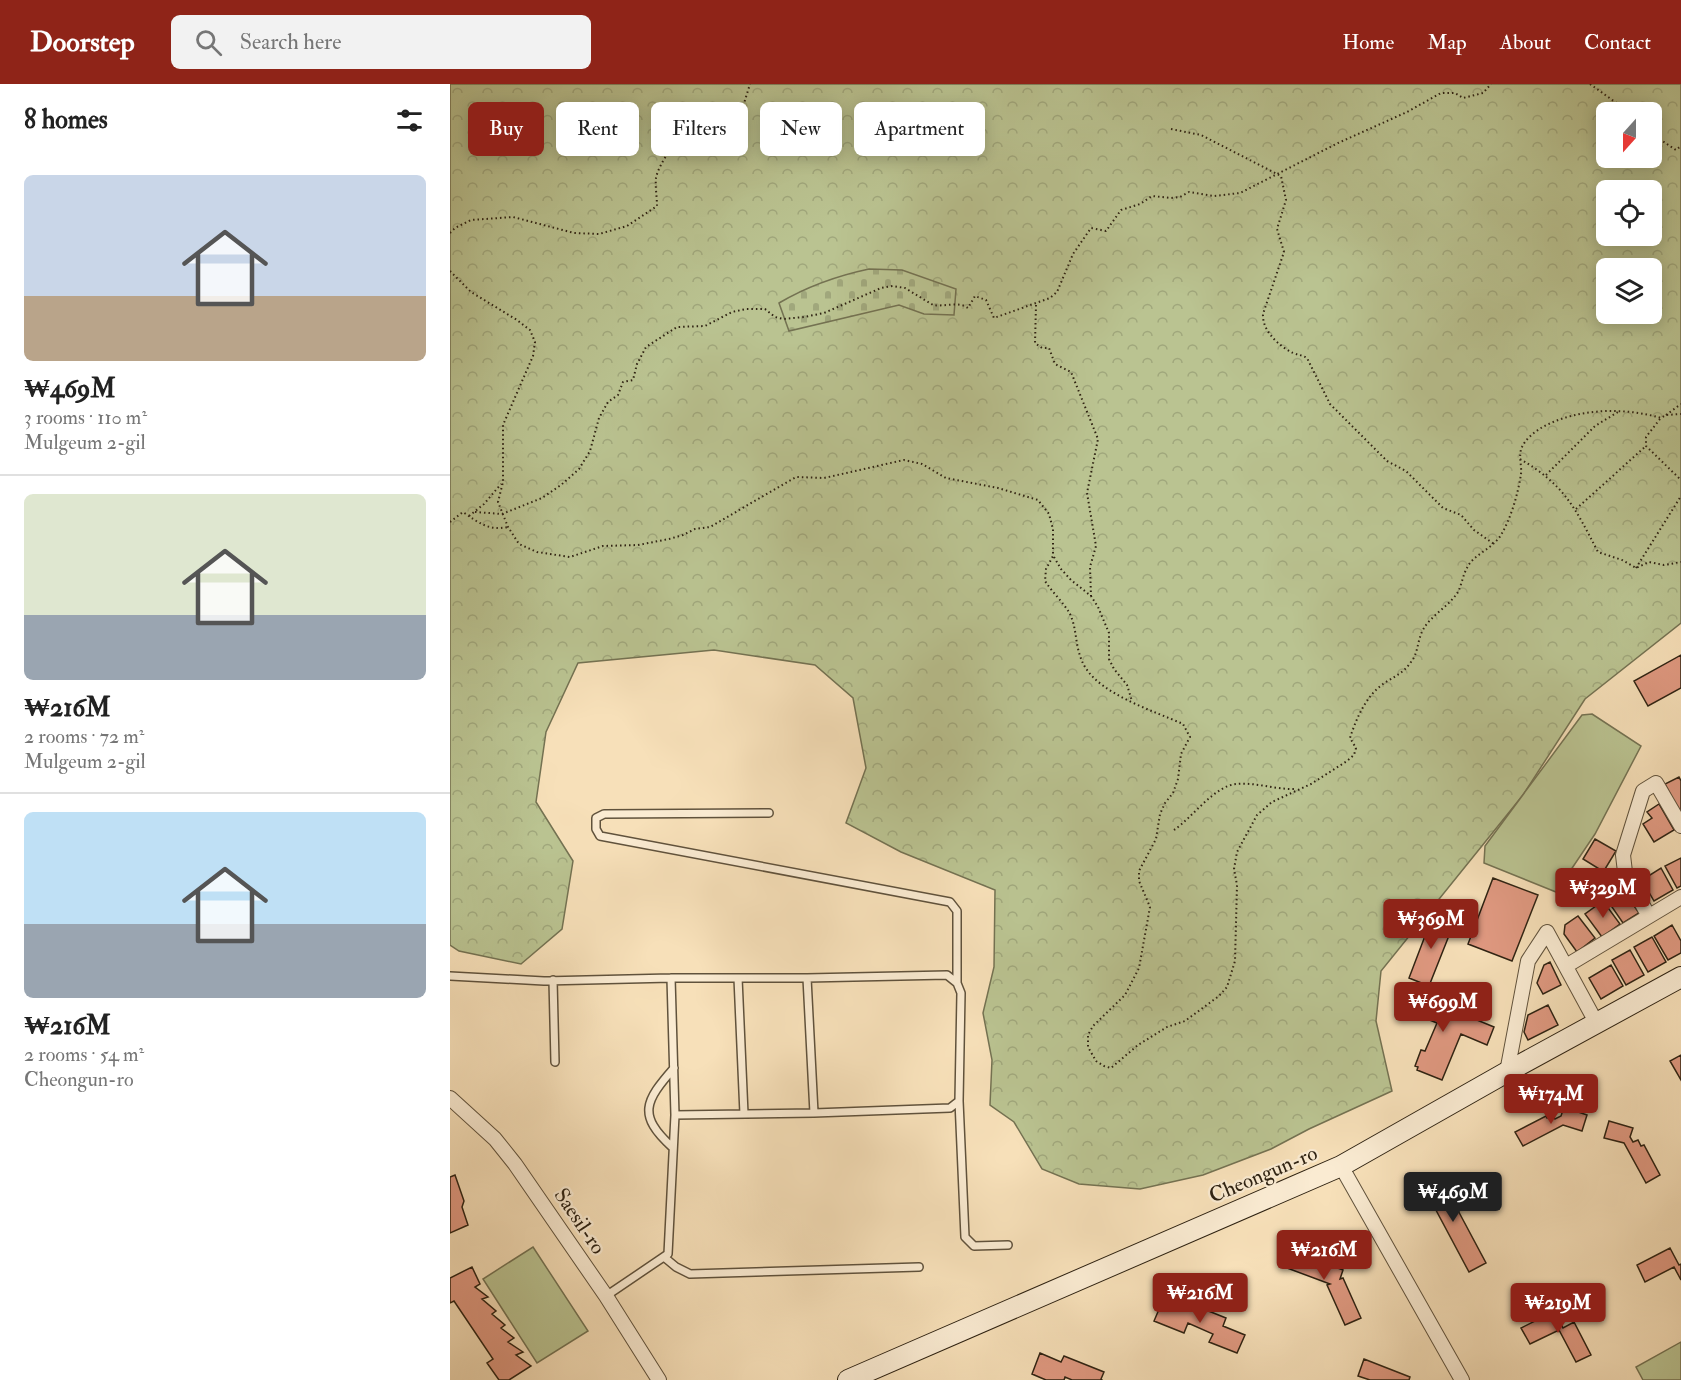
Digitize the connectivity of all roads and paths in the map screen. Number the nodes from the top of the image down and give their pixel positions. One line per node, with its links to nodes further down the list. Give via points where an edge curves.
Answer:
1 (750, 84): 9 (path, via 741,113 727,126 695,126 678,141 664,158 656,177 657,206 627,226 599,234 574,233 513,217 471,220)
2 (1491, 84): 8 (path, via 1483,93 1463,98 1455,93 1441,93)
3 (1590, 84): 4 (path)
4 (1615, 102)
5 (1171, 129): 8 (path, via 1201,135)
6 (1662, 141): 7 (path, via 1676,150)
7 (1681, 146)
8 (1277, 174): 11 (path, via 1240,192 1152,196 1121,210 1106,231 1091,228 1073,254 1057,292); 29 (path, via 1282,179 1286,200 1277,226 1284,252 1263,314 1272,336 1294,354 1307,358 1330,404 1387,461 1406,471 1443,508 1461,514 1474,530)
9 (450, 233)
10 (450, 271): 21 (path, via 471,292 530,330 535,342 533,356 503,425)
11 (1036, 304): 25 (path, via 994,318 986,300 975,296 968,308 938,306 905,288 893,286 804,317 783,319 765,309 746,309 705,326 677,327 646,347 633,380 623,382 618,394 608,402 579,469 542,498); 33 (path, via 1035,343 1049,348 1055,364 1071,372 1098,439 1087,493 1096,546 1090,567)
12 (1681, 404): 15 (path)
13 (1620, 411): 16 (path); 18 (path, via 1581,414 1540,428 1521,448); 19 (path, via 1595,426)
14 (1681, 414): 15 (path)
15 (1666, 415): 16 (path)
16 (1661, 418): 17 (path, via 1646,437)
17 (1646, 446): 20 (path); 23 (path)
18 (1520, 459): 19 (path); 29 (path, via 1516,497)
19 (1546, 475): 23 (path)
20 (1681, 480)
21 (503, 482): 24 (path); 25 (path, via 498,502)
22 (1681, 496): 32 (path)
23 (1576, 508): 32 (path, via 1598,552)
24 (475, 512): 25 (path); 26 (path)
25 (502, 514): 28 (path)
26 (469, 516): 27 (path, via 463,513); 28 (path, via 487,528)
27 (450, 522)
28 (508, 527): 30 (path, via 519,544 553,555 570,556 603,546 638,546 710,527 796,477 824,478 904,460 921,464 946,478 1038,500 1049,514)
29 (1494, 544): 35 (path, via 1468,565 1458,592 1424,627 1410,664 1367,701 1350,738 1356,748 1354,755)
30 (1053, 556): 33 (path, via 1071,580); 34 (path, via 1046,568 1045,581 1070,614 1076,647 1085,668 1098,683)
31 (1681, 562): 32 (path, via 1649,562)
32 (1636, 568)
33 (1091, 596): 34 (path, via 1109,633 1108,659 1127,684)
34 (1132, 701): 35 (path, via 1184,724 1190,737 1173,793 1160,814 1156,839 1139,871 1150,907 1139,968 1125,995 1088,1035 1088,1047 1104,1066 1111,1068 1167,1027 1185,1021 1227,987 1236,961 1237,852 1257,815 1272,802)
35 (1300, 788): 38 (path, via 1280,790 1237,783 1226,786)
36 (769, 813): 48 (lane, via 604,814 596,818 596,829 600,836 950,902 957,911)
37 (1681, 826): 40 (street, via 1656,783 1643,791 1623,855 1625,872)
38 (1174, 830)
39 (1681, 897): 40 (street)
40 (1648, 915): 41 (street)
41 (1566, 966): 49 (street); 52 (street, via 1547,932 1528,961)
42 (450, 976): 47 (lane)
43 (1681, 977): 49 (street, Cheongun-ro)
44 (671, 978): 45 (lane); 47 (lane); 51 (lane)
45 (738, 978): 46 (lane); 56 (lane)
46 (807, 978): 48 (lane, via 947,975); 55 (lane)
47 (553, 980): 50 (lane)
48 (957, 983): 54 (lane, via 961,993)
49 (1598, 1024): 52 (street, Cheongun-ro)
50 (555, 1062)
51 (674, 1068): 57 (lane); 58 (lane, via 653,1092 649,1105 654,1128)
52 (1507, 1072): 59 (street, Cheongun-ro)
53 (450, 1098): 63 (street, Saesil-ro, via 495,1139 515,1164)
54 (959, 1101): 55 (lane, via 950,1108); 60 (lane, via 965,1237 974,1246)
55 (814, 1113): 56 (lane)
56 (744, 1114): 57 (lane)
57 (675, 1115): 58 (lane)
58 (672, 1147): 61 (lane, via 668,1254)
59 (1341, 1166): 65 (street, Cheongun-ro); 66 (street)
60 (1008, 1245)
61 (664, 1257): 62 (lane, via 690,1274); 63 (lane)
62 (919, 1267)
63 (606, 1296): 64 (street, Saesil-ro)
64 (659, 1380)
65 (848, 1380)
66 (1462, 1380)

